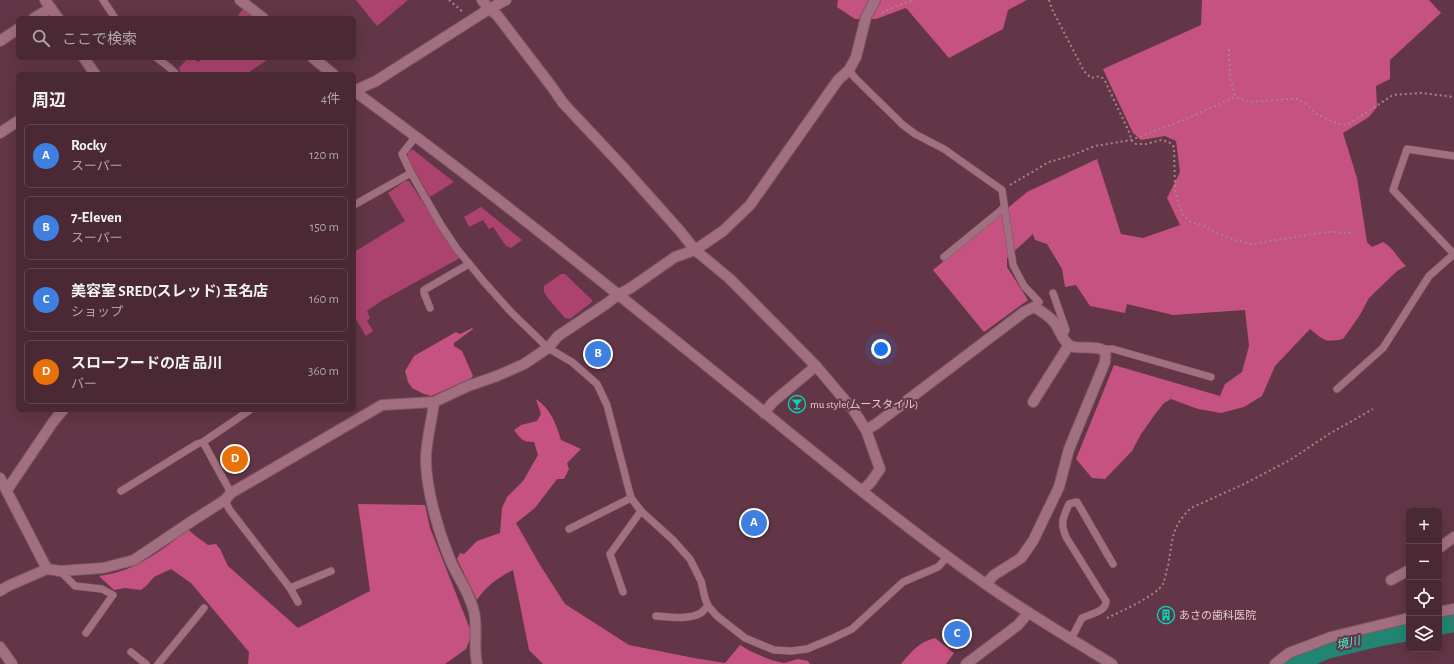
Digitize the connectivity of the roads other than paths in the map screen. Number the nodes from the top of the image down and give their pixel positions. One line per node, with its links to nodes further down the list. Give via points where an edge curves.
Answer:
1 (103, 0): 10 (lane)
2 (240, 0): 11 (street)
3 (482, 0): 7 (street)
4 (506, 0): 7 (street)
5 (874, 0): 17 (street, via 866,17 856,57)
6 (48, 4): 8 (street); 9 (street)
7 (489, 9): 21 (street, via 376,81); 30 (street, via 497,15 563,103)
8 (36, 16)
9 (57, 16)
10 (113, 16)
11 (260, 16)
12 (16, 30): 13 (street)
13 (0, 41)
14 (85, 60): 18 (street)
15 (160, 60): 19 (lane)
16 (316, 60): 20 (street)
17 (849, 70): 29 (lane, via 915,134 944,149 1002,190); 30 (street, via 838,80 750,204 723,231)
18 (92, 72)
19 (174, 72)
20 (330, 72)
21 (356, 90)
22 (356, 92): 25 (street)
23 (16, 122): 24 (street)
24 (0, 132)
25 (416, 136): 27 (lane, via 402,154); 35 (street)
26 (1454, 156): 31 (lane, via 1407,149 1393,190)
27 (410, 172): 28 (lane); 33 (lane, via 440,225)
28 (356, 204)
29 (1004, 207): 32 (lane); 36 (lane, via 1013,265 1024,286 1039,302)
30 (695, 250): 35 (street, via 675,257); 42 (street, via 730,279)
31 (1454, 254): 44 (lane, via 1430,276 1383,348)
32 (944, 257)
33 (469, 264): 37 (lane, via 424,290); 40 (lane, via 511,312)
34 (1053, 293): 38 (lane, via 1066,330)
35 (618, 295): 40 (street, via 558,336); 49 (street)
36 (1034, 307): 38 (street, via 1046,314); 50 (street)
37 (430, 308)
38 (1063, 336): 39 (street)
39 (1069, 345): 41 (street, via 1076,348); 46 (street)
40 (548, 348): 45 (street, via 524,364); 57 (lane, via 572,362 597,384 607,405)
41 (1103, 349): 43 (lane, via 1112,349); 69 (street, via 1105,362 1069,449 1059,487 1033,541 1021,558 994,575)
42 (816, 366): 49 (street); 50 (street, via 854,411)
43 (1211, 377)
44 (1338, 389)
45 (434, 402): 56 (street, via 382,405); 88 (street, via 426,462 431,499 451,564 469,595 474,613 474,653)
46 (1033, 402)
47 (61, 412): 53 (street)
48 (247, 412): 51 (lane)
49 (764, 412): 55 (street)
50 (866, 430): 55 (street, via 880,469)
51 (202, 442): 54 (lane); 56 (lane)
52 (0, 478): 53 (street)
53 (7, 490): 64 (street)
54 (121, 491)
55 (862, 491): 62 (street)
56 (228, 496): 65 (street, via 134,560 103,568); 70 (lane, via 229,509 237,521)
57 (631, 498): 58 (lane); 59 (lane)
58 (641, 511): 72 (lane, via 610,554); 74 (lane, via 690,559 701,581)
59 (569, 529)
60 (1454, 537): 61 (street)
61 (1442, 546)
62 (948, 556): 69 (street); 74 (lane, via 938,567 902,582 852,629 807,649 774,650 746,638)
63 (1113, 564): 82 (lane, via 1077,502 1069,504 1062,527 1106,600 1106,605 1102,609 1082,618)
64 (47, 569): 65 (street); 71 (street)
65 (60, 571): 81 (lane, via 75,586 102,588 113,595)
66 (331, 571): 70 (lane)
67 (1406, 572): 68 (street)
68 (1391, 580)
69 (986, 584): 78 (street)
70 (290, 588): 73 (lane)
71 (0, 591)
72 (623, 592)
73 (298, 602)
74 (708, 606): 79 (lane, via 701,613 692,616)
75 (204, 608): 87 (lane)
76 (1454, 609): 77 (street)
77 (1442, 611)
78 (1028, 613): 82 (street); 89 (street, via 1018,625)
79 (656, 616)
80 (1406, 619): 91 (street, via 1331,637 1289,653)
81 (86, 633)
82 (1071, 640): 90 (street)
83 (0, 647): 85 (street)
84 (131, 652): 86 (lane)
85 (12, 664)
86 (146, 664)
87 (158, 664)
88 (477, 664)
89 (966, 664)
90 (1112, 664)
91 (1275, 664)

